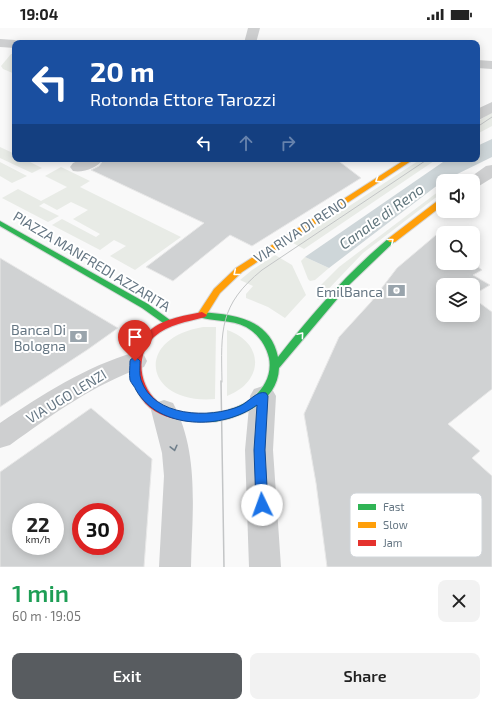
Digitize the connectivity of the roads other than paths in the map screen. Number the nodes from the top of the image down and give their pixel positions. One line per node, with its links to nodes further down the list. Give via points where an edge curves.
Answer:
1 (254, 28): 2 (street)
2 (251, 40)
3 (0, 43): 4 (street)
4 (12, 44)
5 (480, 64): 6 (street)
6 (492, 65)
7 (492, 107): 8 (street)
8 (480, 114)
9 (89, 162): 11 (street)
10 (406, 162): 16 (street, VIA RIVA DI RENO, one-way to 16, via 243,268 217,292)
11 (79, 167)
12 (492, 170): 13 (street)
13 (480, 178)
14 (436, 206): 19 (street, one-way to 14, via 330,300 359,270)
15 (0, 223): 17 (street, PIAZZA MANFREDI AZZARITA)
16 (202, 315): 17 (street); 19 (street, via 233,318 256,328 272,345)
17 (169, 323): 18 (street, via 150,335)
18 (135, 361): 21 (street, via 135,380 146,397); 22 (street, VIA UGO LENZI, via 111,368 88,380)
19 (277, 365): 20 (street, via 272,381)
20 (263, 396): 21 (street, via 237,412 212,418 182,416); 24 (street, via 259,450)
21 (164, 410): 23 (street, one-way to 23, via 176,452 178,476)
22 (0, 437)
23 (175, 567)
24 (266, 567)

